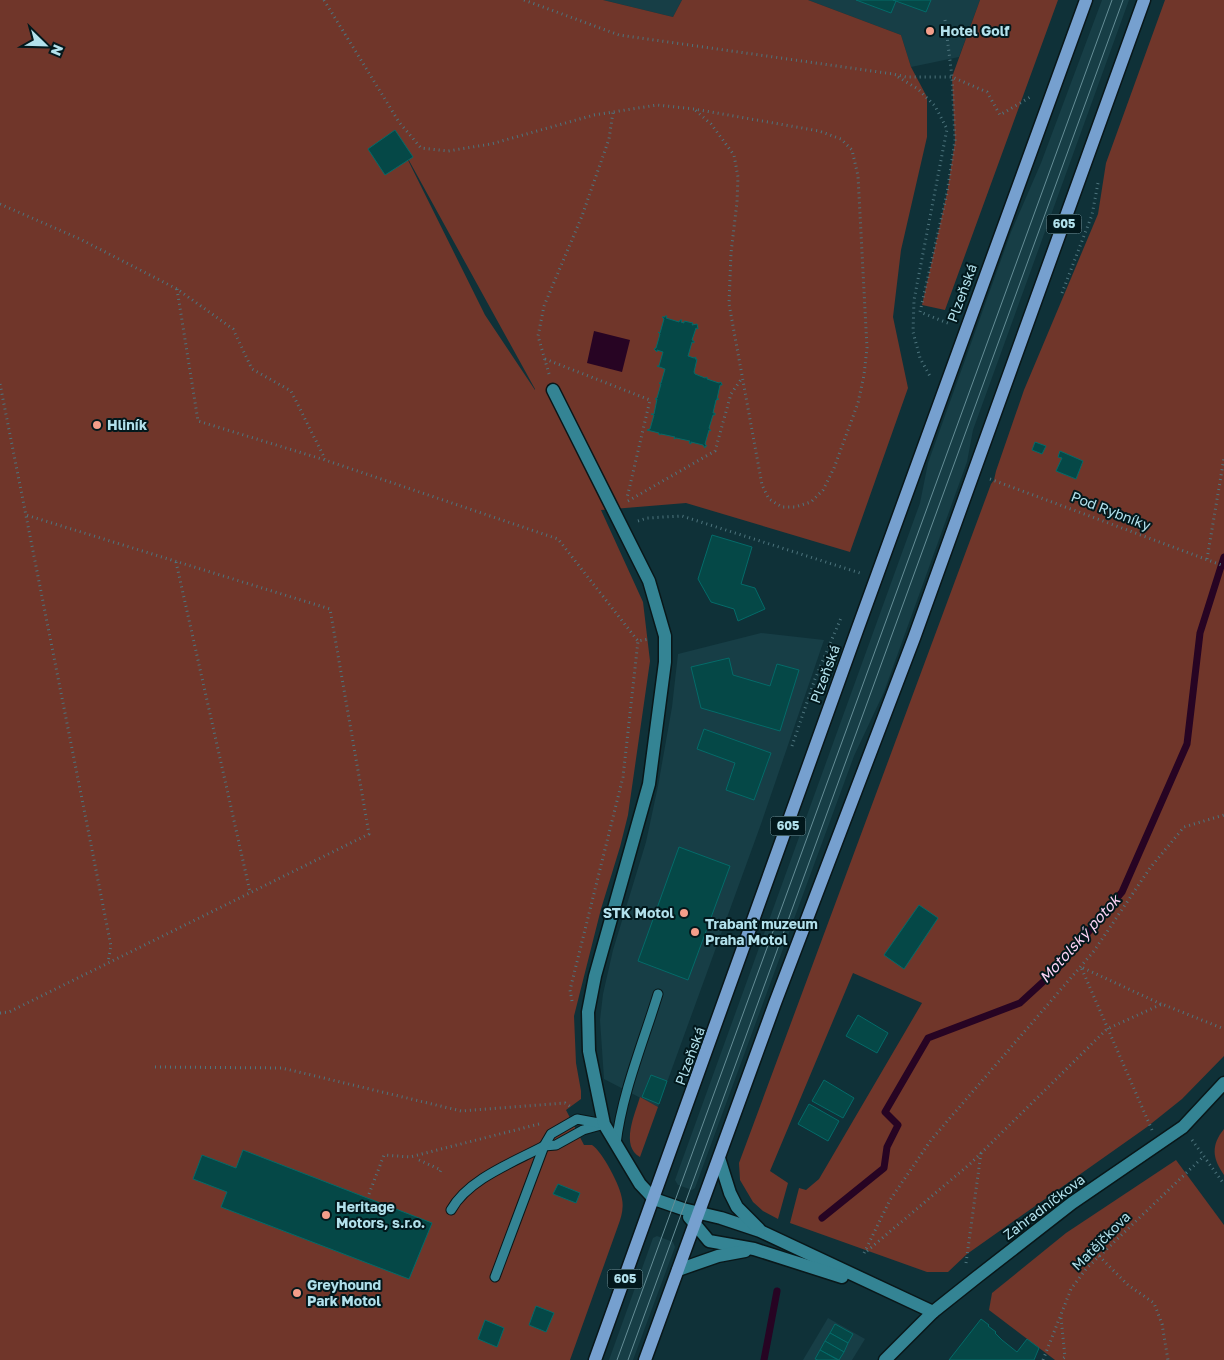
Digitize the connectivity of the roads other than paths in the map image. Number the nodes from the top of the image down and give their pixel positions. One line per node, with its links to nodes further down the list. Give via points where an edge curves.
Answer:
1 (1086, 0): 10 (main road, Plzeňská / 605)
2 (1144, 0): 9 (main road, 605, via 914,638)
3 (553, 390): 6 (street, via 650,581 665,636 665,662 649,784 595,976 588,1012 589,1051)
4 (658, 994): 7 (lane, via 628,1091)
5 (1224, 1083): 18 (street, Zahradníčkova, via 1183,1127 1072,1203)
6 (604, 1124): 7 (street); 8 (lane, via 583,1130 556,1145)
7 (616, 1144): 10 (street, via 640,1184)
8 (544, 1146): 11 (lane, via 479,1181 461,1196); 16 (lane)
9 (719, 1158): 12 (main road, 605); 13 (street, via 737,1207)
10 (654, 1199): 12 (street, via 683,1209); 19 (main road, Plzeňská / 605)
11 (451, 1210)
12 (696, 1218): 13 (street, via 721,1218); 14 (street, via 709,1241); 15 (main road, 605)
13 (760, 1230): 17 (street)
14 (754, 1249): 15 (street, via 718,1256); 17 (street)
15 (678, 1270): 20 (main road, 605)
16 (495, 1277)
17 (888, 1291): 18 (street)
18 (933, 1312): 21 (street, Zahradníčkova)
19 (596, 1360)
20 (645, 1360)
21 (884, 1360)

